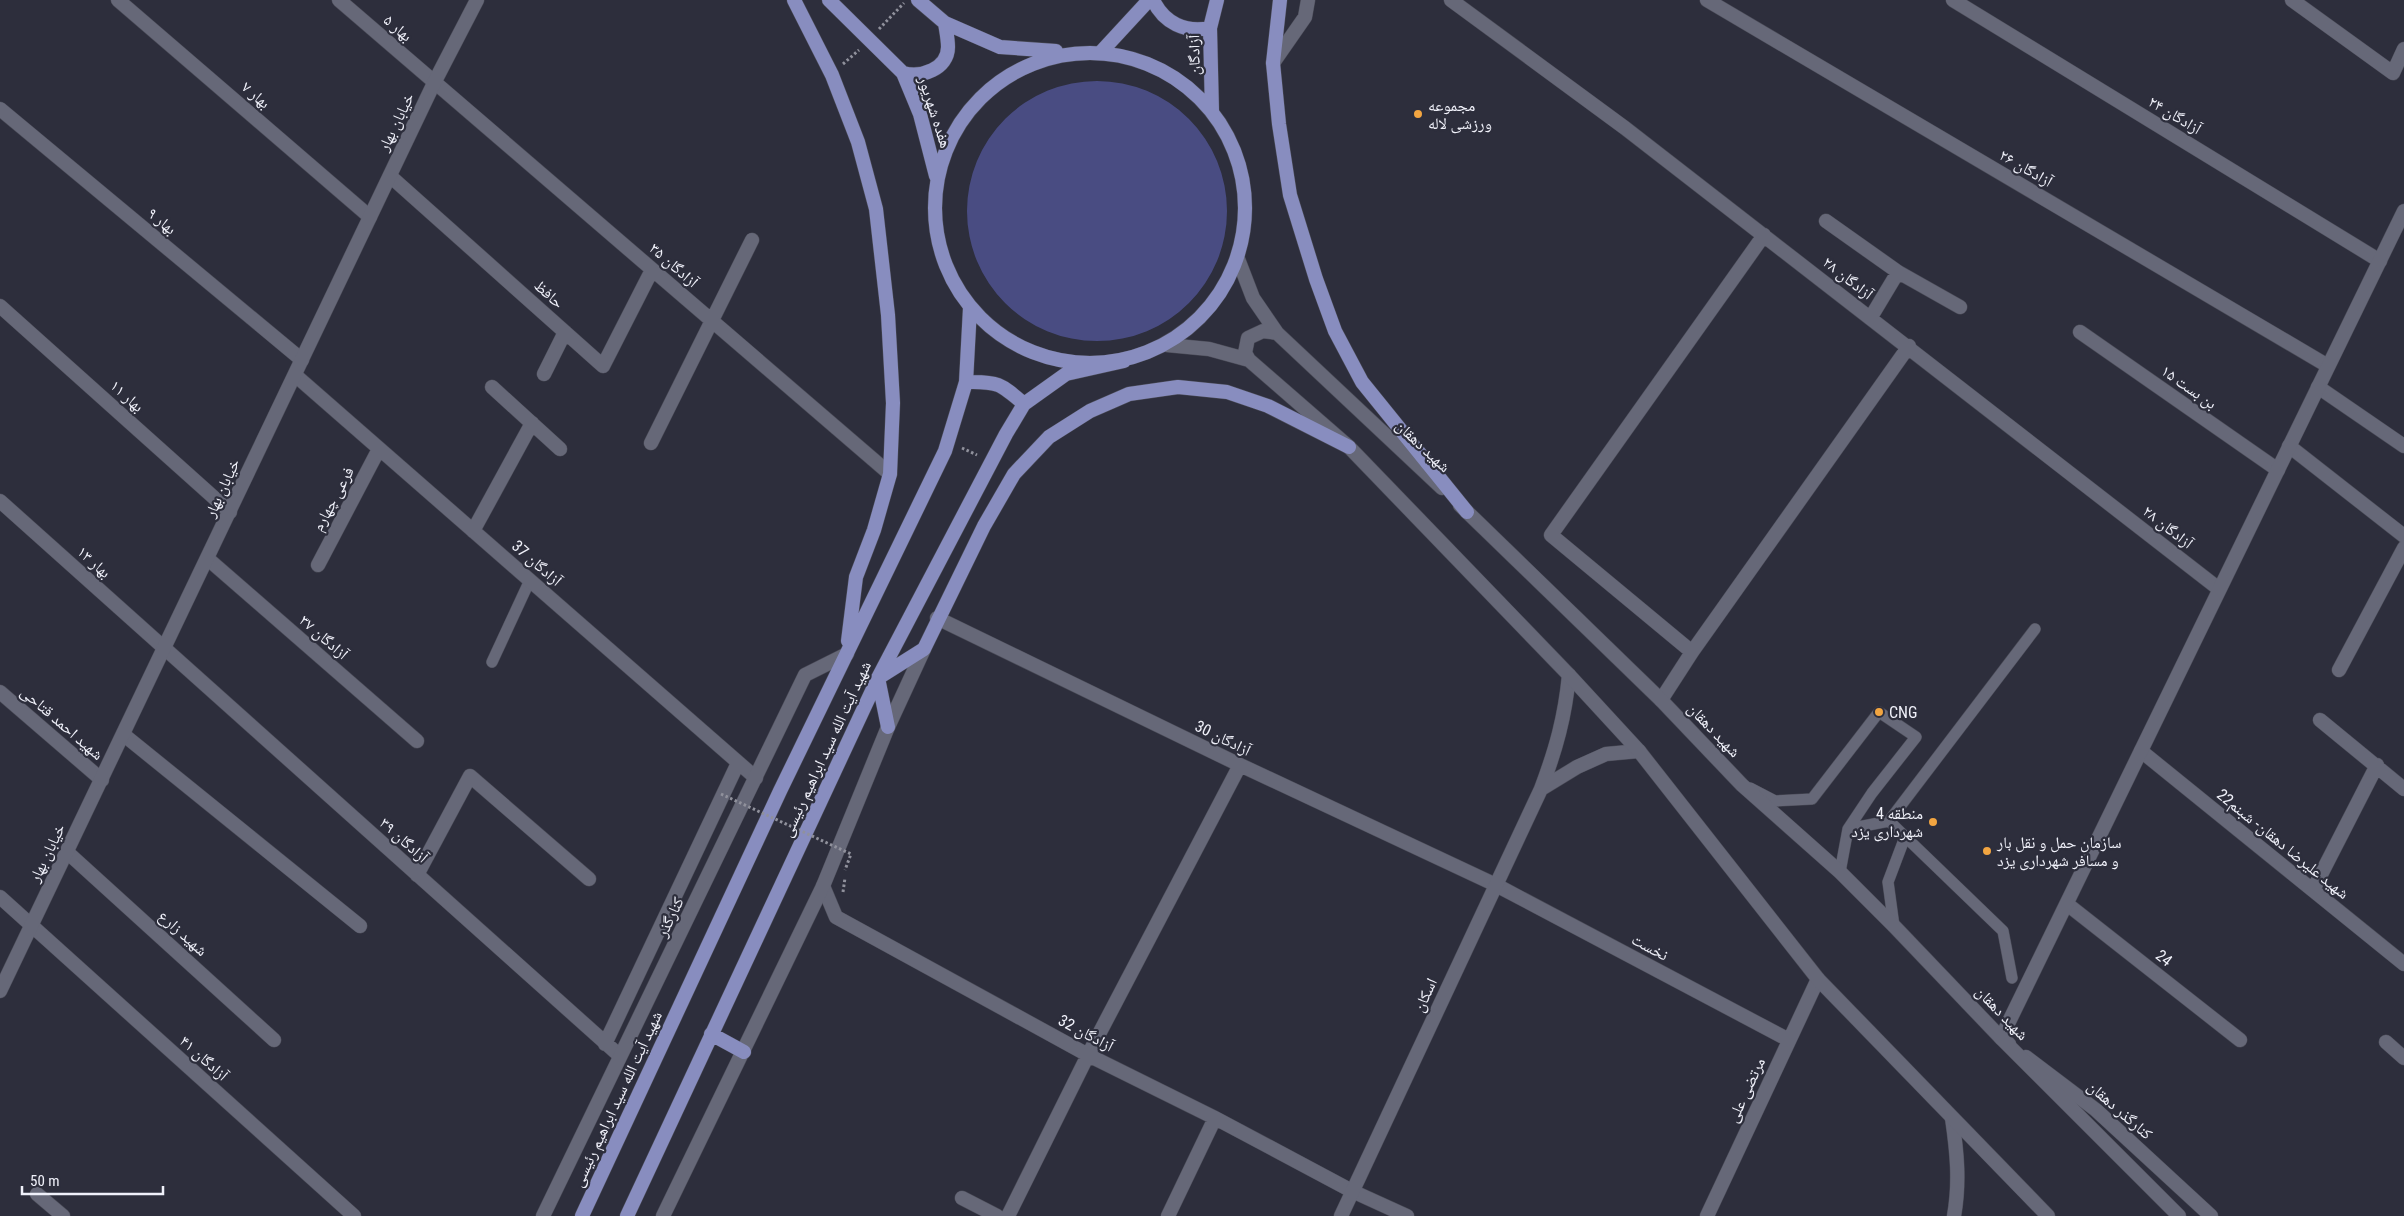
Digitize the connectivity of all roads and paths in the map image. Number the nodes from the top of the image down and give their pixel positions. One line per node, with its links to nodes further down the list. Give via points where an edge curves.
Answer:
1 (118, 0): 28 (street, بهار ۷)
2 (339, 0): 22 (street, بهار ۵)
3 (477, 0): 22 (street, خیابان بهار)
4 (794, 0): 66 (main road, via 832,75 858,142 876,209 888,315 893,402)
5 (828, 0): 21 (main road, هفده شهریور)
6 (918, 0): 15 (main road)
7 (1151, 0): 16 (main road, via 1161,14 1176,25 1193,30); 19 (main road)
8 (1217, 0): 16 (main road, آزادگان)
9 (1280, 0): 20 (main road)
10 (1308, 0): 20 (street, via 1305,17)
11 (1451, 0): 30 (street, ۲۸ آزادگان)
12 (1707, 0): 49 (street, ۲۶ آزادگان)
13 (1953, 0): 33 (street, ۲۴ آزادگان)
14 (2292, 0): 17 (street, via 2392,73)
15 (945, 23): 18 (main road, via 1000,47); 21 (main road, via 948,48 944,62 915,76)
16 (1210, 28): 24 (main road, آزادگان)
17 (2404, 49)
18 (1072, 52): 19 (main road); 26 (main road, via 1042,59 1006,75 976,100 953,132)
19 (1101, 52): 24 (main road, via 1143,61 1181,81)
20 (1273, 63): 69 (main road, via 1290,195 1336,331 1362,382)
21 (903, 74): 26 (main road, هفده شهریور, via 920,114)
22 (434, 83): 25 (street, خیابان بهار); 34 (street, آزادگان ۳۵)
23 (0, 109): 46 (street, بهار ۹)
24 (1212, 111): 32 (main road, via 1237,156 1246,208)
25 (390, 176): 28 (street, خیابان بهار); 41 (street, حافظ)
26 (936, 176): 38 (main road, via 934,223 946,268)
27 (2404, 211): 33 (street)
28 (370, 217): 46 (street, خیابان بهار)
29 (1826, 221): 35 (street)
30 (1764, 235): 39 (street, ۲۸ آزادگان); 81 (street, via 1551,535)
31 (752, 240): 40 (street)
32 (1238, 259): 43 (street, شهید دهقان, via 1253,298); 44 (main road, via 1221,293 1197,322)
33 (2380, 261): 49 (street)
34 (652, 270): 40 (street, آزادگان ۳۵); 41 (street, حافظ, via 603,366)
35 (1898, 272): 37 (street); 39 (street)
36 (0, 306): 68 (street, بهار ۱۱)
37 (1960, 307)
38 (970, 308): 48 (main road, via 1001,337 1039,357 1081,365); 52 (main road, شهید آیت الله سید ابراهیم رئیسی)
39 (1871, 317): 45 (street, ۲۸ آزادگان)
40 (713, 322): 58 (street); 66 (street, آزادگان ۳۵)
41 (565, 332): 50 (street)
42 (2080, 332): 65 (street, بن بست ۱۵)
43 (1277, 333): 47 (street, via 1263,332 1248,338 1245,353); 69 (street, شهید دهقان)
44 (1166, 345): 47 (street, via 1209,349); 48 (main road)
45 (1909, 346): 76 (street, ۲۸ آزادگان); 81 (street)
46 (302, 360): 51 (street, خیابان بهار)
47 (1248, 360): 61 (street)
48 (1124, 361): 55 (main road, شهید آیت الله سید ابراهیم رئیسی, via 1066,374)
49 (2328, 366): 54 (street)
50 (544, 374)
51 (295, 375): 62 (street, آزادگان 37); 68 (street, خیابان بهار)
52 (966, 382): 55 (main road, via 1002,385); 57 (main road, شهید آیت الله سید ابراهیم رئیسی)
53 (492, 387): 56 (street)
54 (2318, 387): 59 (street); 60 (street)
55 (1024, 404): 64 (main road, شهید آیت الله سید ابراهیم رئیسی)
56 (532, 423): 63 (street); 70 (street)
57 (948, 442): 64 (path); 82 (main road, شهید آیت الله سید ابراهیم رئیسی)
58 (651, 443)
59 (2289, 446): 65 (street); 71 (street)
60 (2404, 446)
61 (1349, 447): 77 (main road, via 1268,406 1227,392 1178,387 1129,394 1049,436 1014,474); 85 (street)
62 (379, 449): 70 (street, آزادگان 37); 74 (street, فرعی چهارم)
63 (560, 449)
64 (991, 462): 86 (main road, شهید آیت الله سید ابراهیم رئیسی)
65 (2278, 470): 76 (street)
66 (890, 474): 82 (main road, via 856,577)
67 (0, 501): 80 (street, بهار ۱۳)
68 (230, 512): 73 (street, خیابان بهار)
69 (1467, 512): 88 (street, شهید دهقان)
70 (473, 531): 75 (street, آزادگان 37)
71 (2404, 536)
72 (2404, 548): 84 (street)
73 (208, 559): 80 (street, خیابان بهار); 92 (street, آزادگان ۳۷)
74 (318, 565)
75 (530, 580): 83 (lane); 95 (street, آزادگان 37)
76 (2219, 589): 94 (street)
77 (938, 618): 79 (main road); 96 (street, آزادگان 30)
78 (2035, 629): 104 (lane)
79 (924, 649): 86 (main road); 90 (street)
80 (165, 650): 91 (street, خیابان بهار); 109 (street, آزادگان ۳۹)
81 (1692, 652): 88 (street)
82 (847, 654): 98 (street, کنارگذر, via 805,675); 143 (main road, شهید آیت الله سید ابراهیم رئیسی)
83 (492, 662)
84 (2339, 670)
85 (1569, 675): 93 (street); 101 (street, اسکان, via 1558,743)
86 (878, 678): 90 (main road); 124 (main road, شهید آیت الله سید ابراهیم رئیسی)
87 (0, 692): 99 (street, شهید احمد قتاحی)
88 (1661, 700): 100 (street, شهید دهقان)
89 (2320, 720): 97 (street)
90 (888, 726): 112 (street)
91 (124, 735): 99 (street, خیابان بهار); 118 (street)
92 (417, 741)
93 (1639, 751): 101 (street, via 1606,754 1577,766); 122 (street)
94 (2141, 751): 113 (street, شهید علیرضا دهقان- شبنم22); 116 (street)
95 (738, 762): 98 (street, آزادگان 37); 130 (street)
96 (1240, 765): 111 (street, آزادگان 30); 132 (street)
97 (2377, 766): 102 (street); 113 (street)
98 (756, 778): 133 (street, کنارگذر)
99 (102, 780): 107 (street, خیابان بهار)
100 (1742, 784): 105 (lane, via 1776,801 1812,799 1879,712 1916,737); 108 (street, شهید دهقان)
101 (1541, 789): 111 (street, اسکان)
102 (2404, 789)
103 (720, 794): 115 (path, bridge, via 851,854 845,870)
104 (1889, 821): 105 (lane); 106 (lane)
105 (1848, 830): 108 (lane)
106 (1905, 838): 119 (lane, via 1888,882); 121 (lane, via 2003,931)
107 (68, 852): 117 (street, خیابان بهار); 126 (street, شهید زارع)
108 (1840, 872): 119 (street, شهید دهقان)
109 (417, 875): 110 (street, via 470,776); 130 (street, آزادگان ۳۹)
110 (589, 879)
111 (1496, 885): 127 (street, نخست); 137 (street, اسکان)
112 (823, 886): 131 (street); 132 (street, آزادگان 32, via 836,917)
113 (2312, 890): 120 (street, شهید علیرضا دهقان- شبنم22)
114 (0, 897): 117 (street, آزادگان ۴۱)
115 (843, 898)
116 (2067, 904): 125 (street); 128 (street, 24)
117 (32, 925): 123 (street, خیابان بهار); 141 (street, آزادگان ۴۱)
118 (360, 926)
119 (1894, 926): 125 (street, شهید دهقان)
120 (2404, 964)
121 (2012, 978)
122 (1818, 979): 127 (street, مرتضی علی); 136 (street)
123 (0, 991)
124 (711, 1034): 131 (main road); 144 (main road, شهید آیت الله سید ابراهیم رئیسی)
125 (2001, 1038): 154 (street, شهید دهقان); 155 (street, کنارگذر دهقان, via 2096,1110)
126 (274, 1040)
127 (1789, 1040): 151 (street, مرتضی علی)
128 (2240, 1040)
129 (2386, 1042): 134 (street)
130 (605, 1044): 133 (street, آزادگان ۳۹)
131 (744, 1052): 145 (street)
132 (1088, 1055): 135 (street, آزادگان 32); 147 (street)
133 (620, 1056): 142 (street, کنارگذر)
134 (2404, 1058)
135 (1215, 1118): 137 (street, آزادگان 32); 148 (street)
136 (1952, 1118): 152 (street, via 1959,1164); 153 (street)
137 (1352, 1191): 149 (street, اسکان); 150 (street, آزادگان 32)
138 (37, 1194): 140 (street)
139 (962, 1198): 146 (street)
140 (63, 1216)
141 (354, 1216)
142 (543, 1216)
143 (582, 1216)
144 (627, 1216)
145 (663, 1216)
146 (997, 1216)
147 (1008, 1216)
148 (1168, 1216)
149 (1341, 1216)
150 (1407, 1216)
151 (1707, 1216)
152 (1954, 1216)
153 (2048, 1216)
154 (2179, 1216)
155 (2211, 1216)

